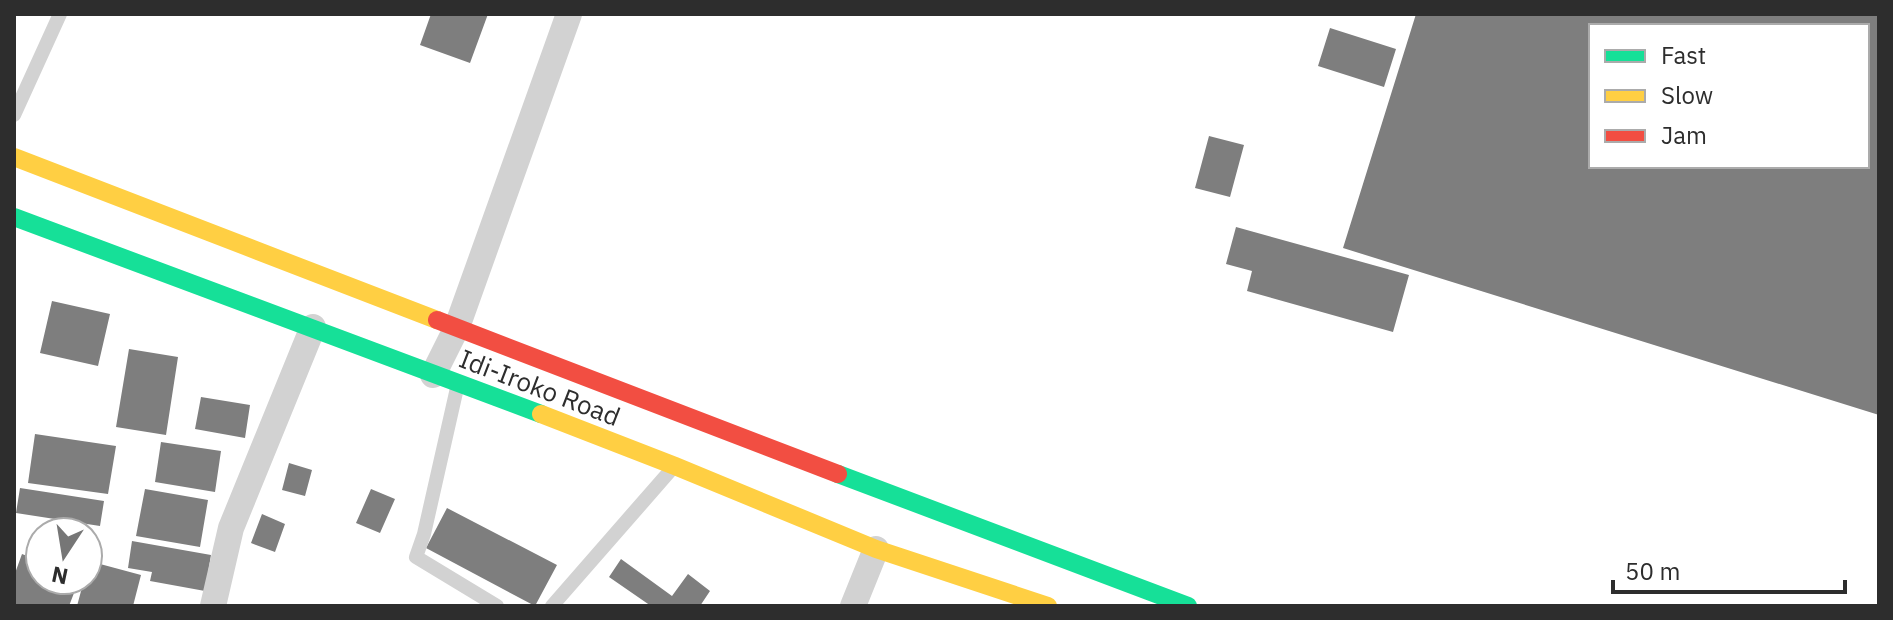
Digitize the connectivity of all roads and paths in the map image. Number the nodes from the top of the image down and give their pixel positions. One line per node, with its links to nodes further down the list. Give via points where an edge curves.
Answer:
1 (60, 14): 3 (lane)
2 (569, 14): 7 (street)
3 (14, 115)
4 (14, 157): 7 (highway)
5 (14, 217): 6 (highway, Idi-Iroko Road)
6 (313, 327): 8 (highway, Idi-Iroko Road); 12 (street, via 231,528)
7 (457, 327): 8 (street); 17 (highway)
8 (433, 375): 9 (highway, Idi-Iroko Road)
9 (457, 384): 10 (highway, Idi-Iroko Road); 13 (lane, via 416,557)
10 (675, 466): 11 (highway, Idi-Iroko Road); 14 (lane)
11 (876, 549): 15 (street); 16 (highway, Idi-Iroko Road)
12 (213, 606)
13 (497, 606)
14 (552, 606)
15 (853, 606)
16 (1048, 606)
17 (1188, 606)

